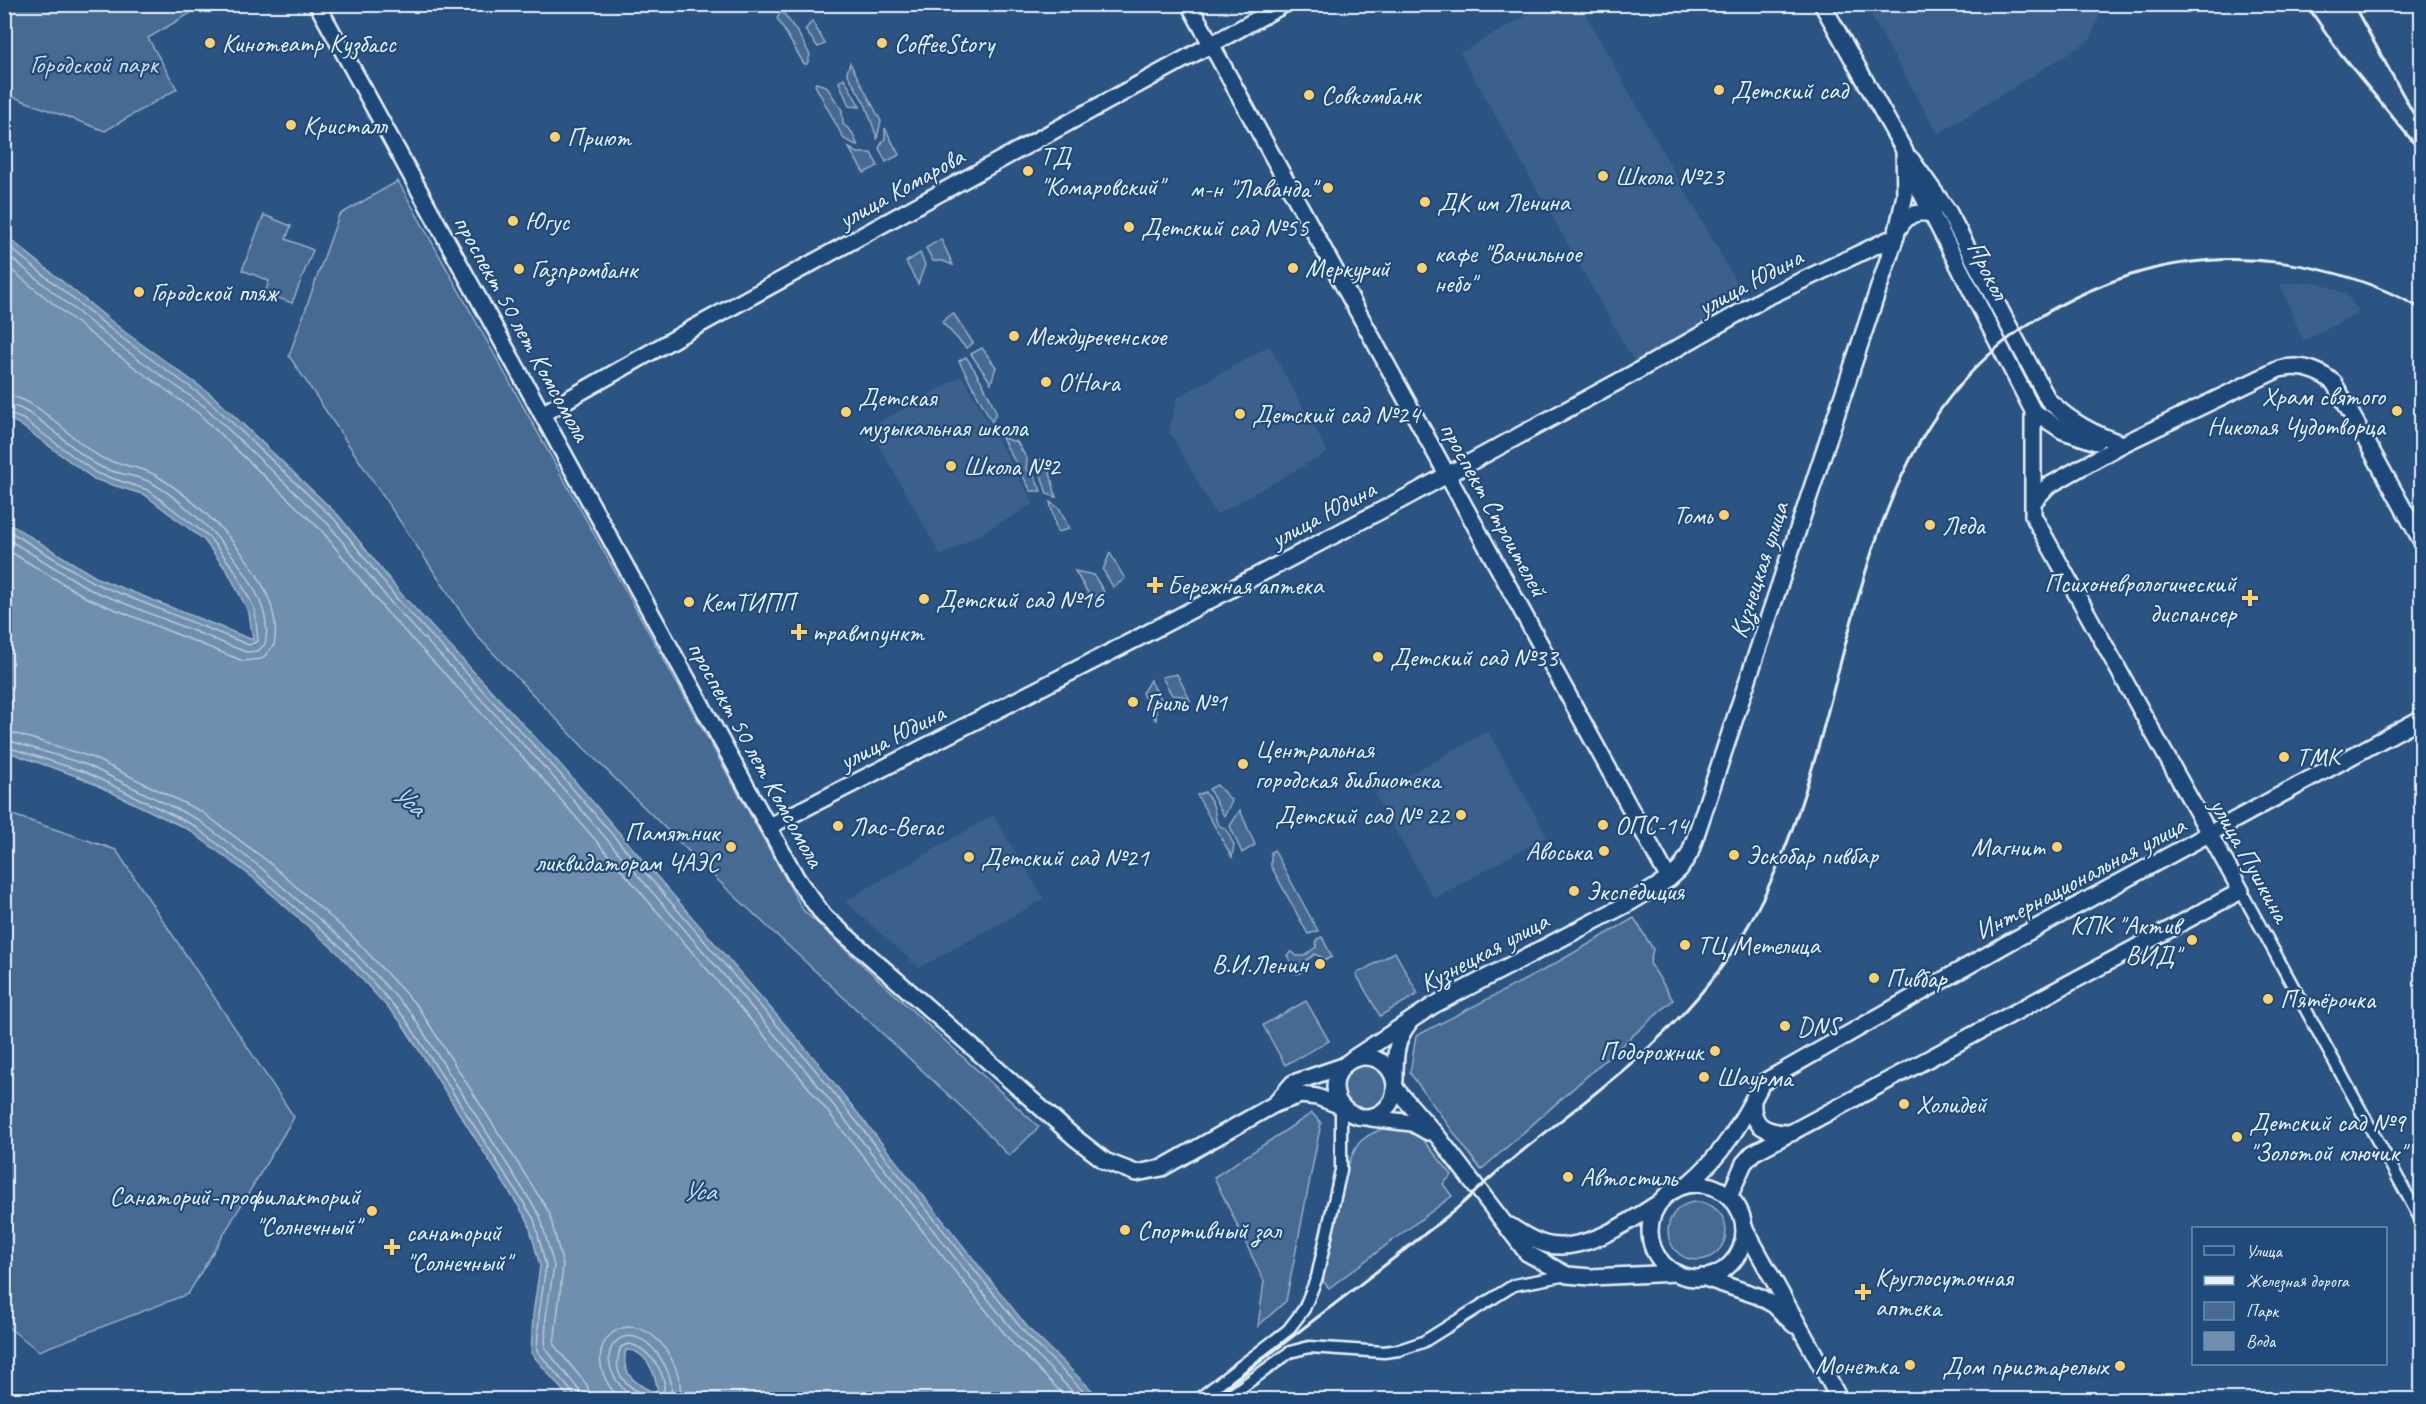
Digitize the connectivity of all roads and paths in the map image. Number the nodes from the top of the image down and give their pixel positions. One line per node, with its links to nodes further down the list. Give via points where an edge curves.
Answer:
1 (317, 4): 10 (main road, проспект 50 лет Комсомола)
2 (1189, 4): 5 (main road, проспект Строителей)
3 (1285, 4): 5 (main road, улица Комарова)
4 (1822, 4): 6 (main road, Кузнецкая улица)
5 (1211, 45): 10 (main road, улица Комарова); 12 (main road, проспект Строителей)
6 (1904, 150): 7 (main road, Прокол); 8 (main road, Кузнецкая улица, via 1905,195); 11 (main road, via 1948,211 2048,400 2093,434)
7 (1933, 214): 8 (main road, улица Юдина, via 1917,212 1906,217); 9 (main road, Прокол)
8 (1896, 233): 12 (main road, улица Юдина, via 1765,298); 18 (main road, Кузнецкая улица, via 1697,837 1680,869)
9 (2033, 411): 11 (main road, via 2087,441); 13 (main road)
10 (542, 414): 16 (main road, проспект 50 лет Комсомола)
11 (2123, 444): 13 (main road, via 2048,486); 14 (main road, via 2279,369 2306,368 2334,384)
12 (1448, 474): 16 (main road, улица Юдина, via 1131,642); 18 (main road, проспект Строителей)
13 (2034, 501): 17 (main road, улица Пушкина, via 2036,521)
14 (2421, 542)
15 (2421, 718): 17 (main road, Интернациональная улица)
16 (768, 827): 24 (main road, проспект 50 лет Комсомола, via 797,879 824,916 1105,1161 1136,1173 1162,1168)
17 (2210, 835): 19 (main road, улица Пушкина); 23 (main road, Интернациональная улица, via 2010,942 1762,1083)
18 (1669, 879): 20 (main road, Кузнецкая улица)
19 (2241, 891): 27 (main road); 33 (street, улица Пушкина)
20 (1415, 1016): 21 (main road, Кузнецкая улица); 22 (main road, via 1402,1032 1395,1051)
21 (1347, 1063): 22 (main road, via 1370,1057 1379,1060 1392,1072); 24 (main road, via 1293,1083); 25 (main road, via 1338,1073 1334,1090)
22 (1395, 1085): 26 (main road, via 1383,1112); 28 (main road)
23 (1753, 1099): 27 (main road, via 1756,1123 1764,1131); 29 (main road, via 1713,1163)
24 (1275, 1104): 25 (main road, via 1300,1095)
25 (1341, 1106): 26 (main road); 39 (street, via 1341,1170 1317,1277 1304,1308 1288,1330)
26 (1365, 1117): 28 (main road, via 1412,1123)
27 (1792, 1133): 30 (main road, via 1753,1153 1744,1163)
28 (1438, 1138): 32 (main road)
29 (1688, 1184): 30 (main road, via 1717,1188); 31 (main road)
30 (1729, 1197): 34 (main road, via 1737,1206)
31 (1660, 1202): 32 (main road, via 1623,1227 1568,1245 1541,1244); 35 (main road, via 1650,1228 1651,1242 1661,1260)
32 (1502, 1222): 36 (main road, via 1527,1253)
33 (2421, 1222)
34 (1744, 1227): 37 (main road, via 1743,1242 1732,1261 1716,1274); 38 (main road)
35 (1677, 1273): 36 (main road); 37 (main road)
36 (1567, 1275): 40 (street, via 1514,1285 1424,1342 1384,1352 1340,1347 1309,1347 1290,1352)
37 (1702, 1277): 38 (main road, via 1774,1305)
38 (1810, 1343): 41 (main road)
39 (1197, 1400)
40 (1224, 1400)
41 (1840, 1400)

